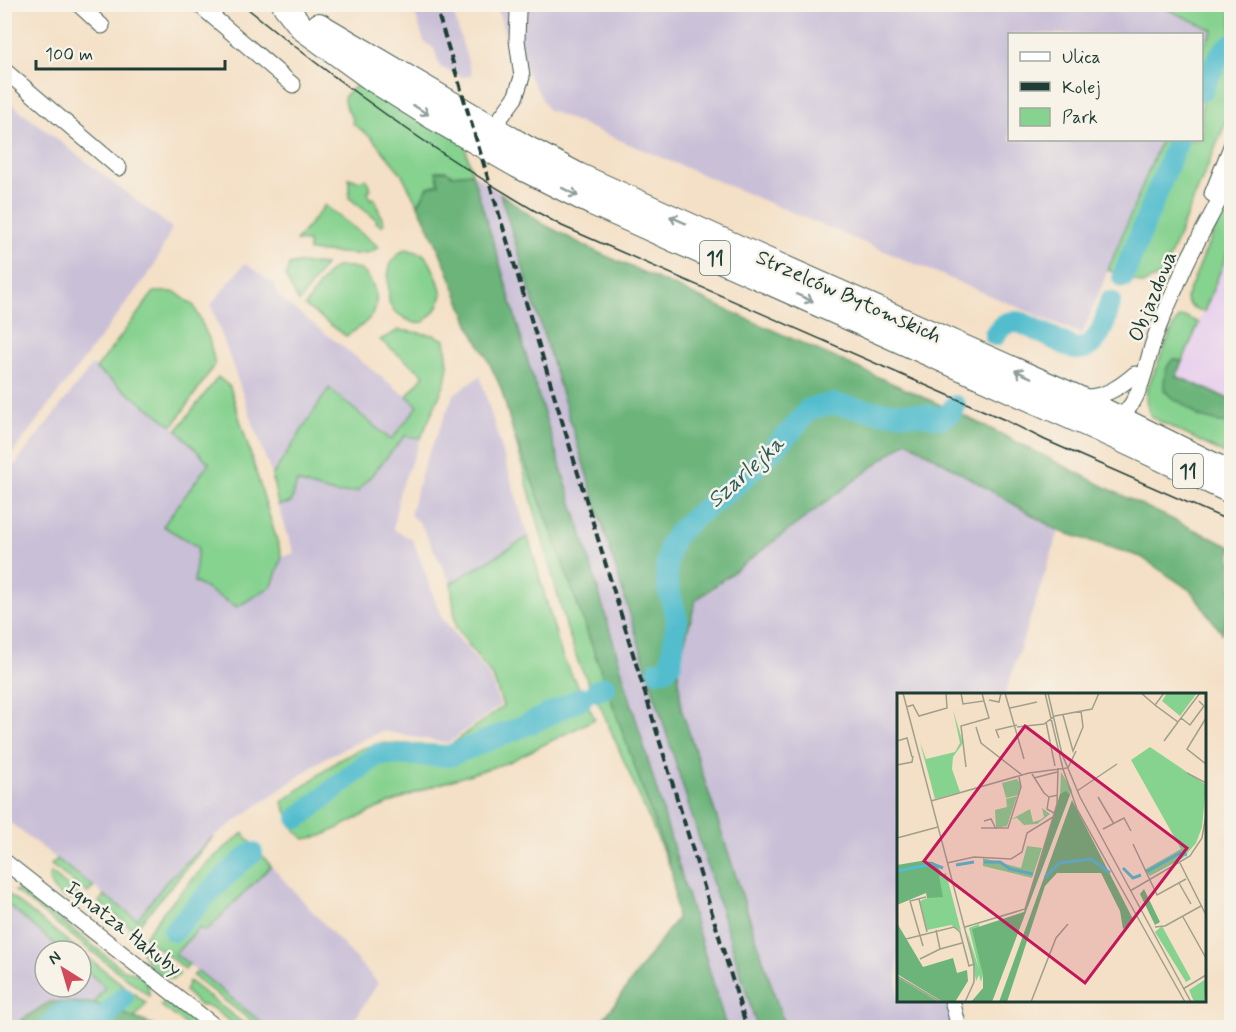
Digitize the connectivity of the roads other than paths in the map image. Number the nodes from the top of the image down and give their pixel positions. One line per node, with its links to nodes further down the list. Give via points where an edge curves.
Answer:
1 (78, 4): 5 (street)
2 (198, 4): 7 (street)
3 (521, 4): 8 (street, via 517,40 522,77 515,98)
4 (284, 5): 8 (highway, Strzelców Bytomskich / 11); 18 (highway, 11, one-way to 18, via 303,29 372,80 518,166)
5 (102, 26)
6 (4, 69): 10 (street)
7 (294, 85)
8 (493, 128): 15 (highway, Strzelców Bytomskich / 11, one-way to 8, via 578,175)
9 (1232, 144): 12 (street)
10 (118, 168)
11 (1232, 173): 12 (street, Objazdowa)
12 (1191, 254): 13 (street, Objazdowa)
13 (1155, 338): 14 (street); 16 (street, Objazdowa)
14 (1135, 374): 15 (street, via 1110,392); 17 (street)
15 (1076, 397): 17 (highway, Strzelców Bytomskich / 11)
16 (1135, 398): 17 (street, Objazdowa); 19 (street, via 1136,414)
17 (1119, 418): 18 (street, via 1106,423); 19 (highway, Strzelców Bytomskich / 11)
18 (1080, 422): 19 (highway, Strzelców Bytomskich / 11)
19 (1148, 442): 20 (highway, Strzelców Bytomskich / 11); 21 (highway, Strzelców Bytomskich / 11)
20 (1232, 474)
21 (1232, 492)
22 (4, 861): 24 (street, Ignatza Hakuby)
23 (952, 1002): 25 (street)
24 (217, 1028)
25 (958, 1028)

